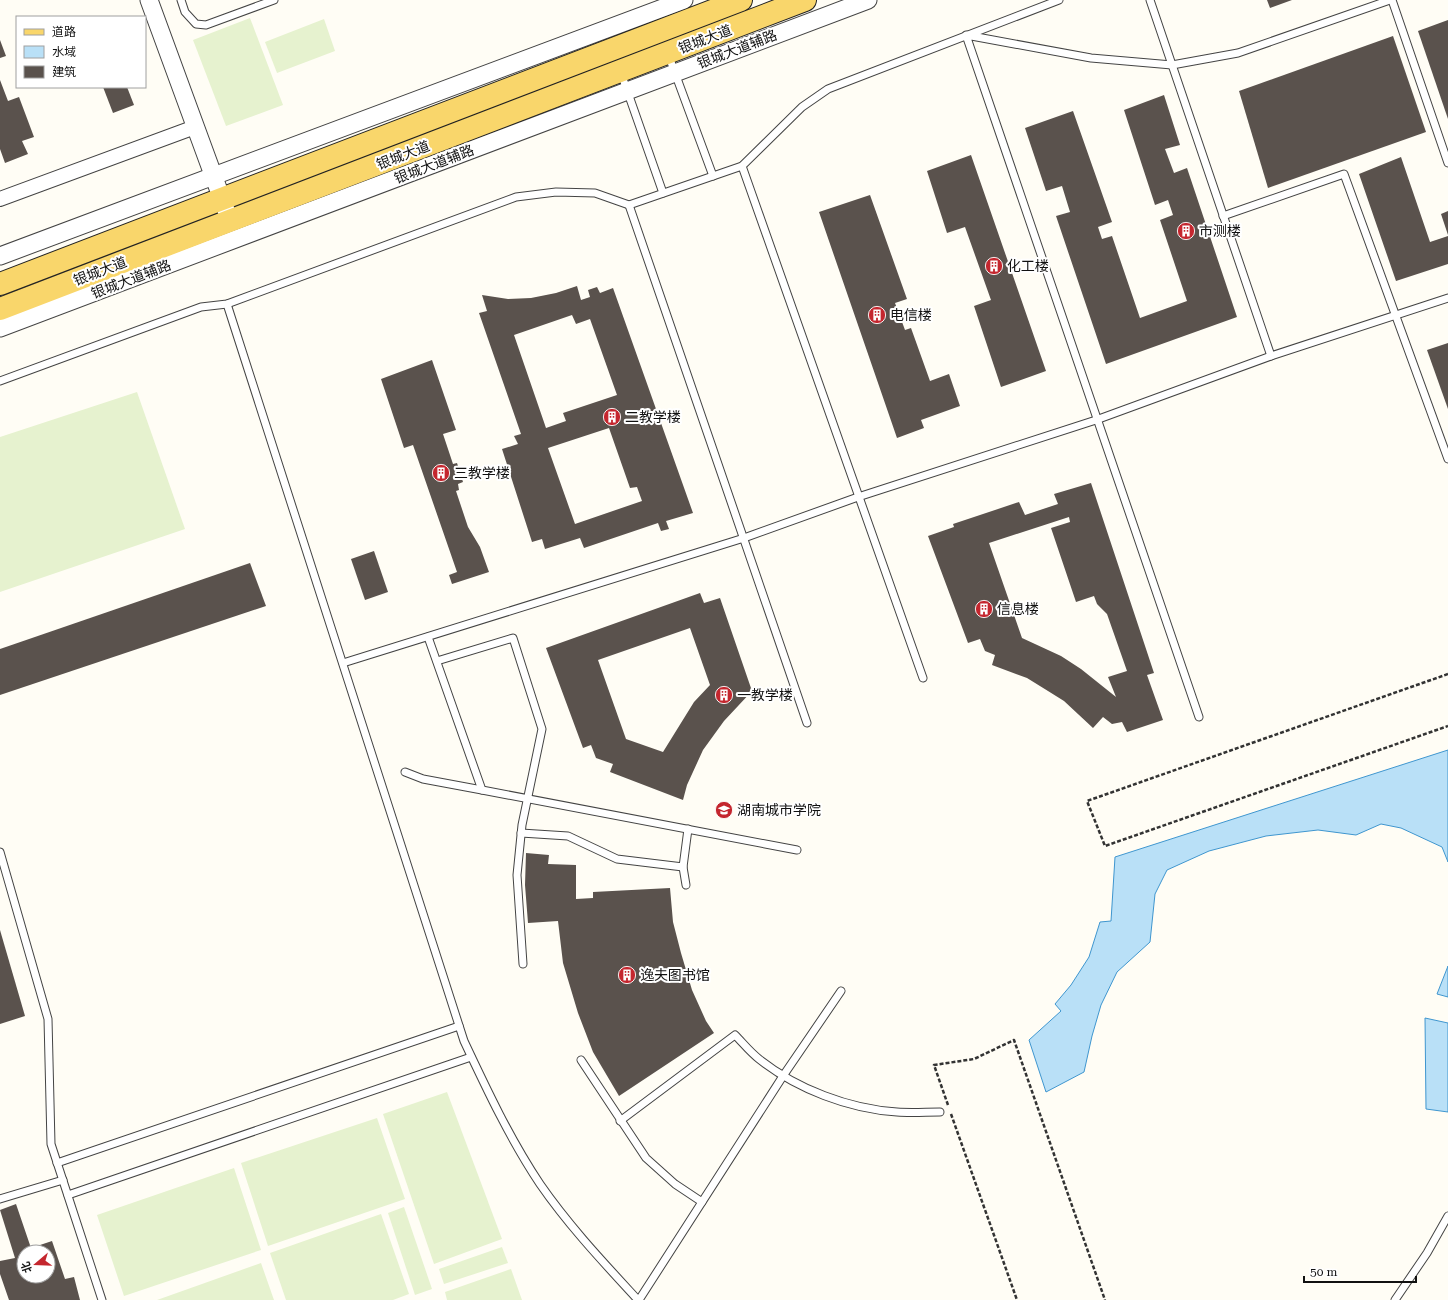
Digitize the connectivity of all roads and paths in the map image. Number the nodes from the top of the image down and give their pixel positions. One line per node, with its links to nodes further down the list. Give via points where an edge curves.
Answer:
1 (149, 0): 15 (street)
2 (181, 0): 3 (lane, via 185,12 196,24 206,25)
3 (274, 0)
4 (684, 0): 18 (street)
5 (741, 0): 22 (main road, 银城大道)
6 (805, 0): 12 (main road, 银城大道)
7 (868, 0): 32 (street, 银城大道辅路)
8 (1059, 0): 11 (lane)
9 (1150, 0): 13 (lane)
10 (1391, 0): 13 (lane, via 1238,53); 16 (lane)
11 (966, 36): 13 (lane, via 1091,58); 17 (lane, via 828,89 802,107); 35 (lane)
12 (667, 53): 14 (main road, 银城大道); 19 (lane)
13 (1172, 65): 24 (lane)
14 (620, 71): 20 (lane); 25 (main road, 银城大道)
15 (195, 128): 18 (street); 21 (street)
16 (1448, 163)
17 (742, 166): 19 (lane); 37 (lane)
18 (213, 176): 22 (street); 26 (street)
19 (713, 176): 20 (lane)
20 (663, 193): 23 (lane)
21 (0, 199)
22 (221, 200): 25 (street); 27 (main road, 银城大道)
23 (629, 204): 29 (lane, via 595,193 556,192 516,197); 38 (lane)
24 (1223, 216): 31 (lane, via 1344,174); 33 (lane)
25 (230, 221): 30 (main road, 银城大道)
26 (0, 256)
27 (0, 284)
28 (1448, 298): 31 (lane)
29 (227, 304): 34 (lane, via 201,307); 41 (lane)
30 (0, 309)
31 (1396, 315): 33 (lane); 36 (lane)
32 (0, 328)
33 (1271, 356): 35 (lane)
34 (0, 382)
35 (1096, 420): 37 (lane); 44 (lane)
36 (1448, 459)
37 (858, 497): 38 (lane); 43 (lane)
38 (744, 538): 39 (lane); 45 (lane)
39 (428, 637): 40 (lane); 41 (lane)
40 (437, 661): 48 (lane); 49 (lane, via 513,638 542,729)
41 (343, 663): 58 (lane)
42 (1448, 674): 46 (path, via 1087,801 1105,846)
43 (923, 678)
44 (1199, 717)
45 (807, 723)
46 (1448, 726)
47 (405, 772): 48 (lane, via 423,779)
48 (482, 790): 49 (lane)
49 (527, 799): 50 (lane); 51 (lane)
50 (688, 829): 52 (lane); 54 (lane)
51 (521, 833): 54 (lane, via 568,836 617,859); 56 (lane, via 517,875)
52 (797, 850)
53 (0, 852): 64 (lane, via 48,1019 51,1144)
54 (684, 867): 55 (lane)
55 (686, 885)
56 (523, 964)
57 (841, 991): 61 (lane)
58 (459, 1026): 59 (lane); 64 (lane)
59 (471, 1057): 66 (lane); 71 (lane, via 503,1122 540,1184 584,1241)
60 (581, 1060): 63 (lane)
61 (783, 1076): 62 (lane, via 822,1095 861,1107 897,1112); 63 (lane, via 758,1058 735,1035); 68 (lane)
62 (940, 1112)
63 (620, 1121): 68 (lane, via 646,1158)
64 (57, 1163): 65 (lane)
65 (62, 1180): 66 (lane); 67 (lane)
66 (68, 1194): 70 (lane)
67 (0, 1199)
68 (702, 1202): 71 (lane)
69 (1448, 1216): 74 (lane)
70 (102, 1300)
71 (639, 1300)
72 (1017, 1300): 73 (path, via 934,1065 974,1059 1014,1040)
73 (1105, 1300)
74 (1395, 1300)

